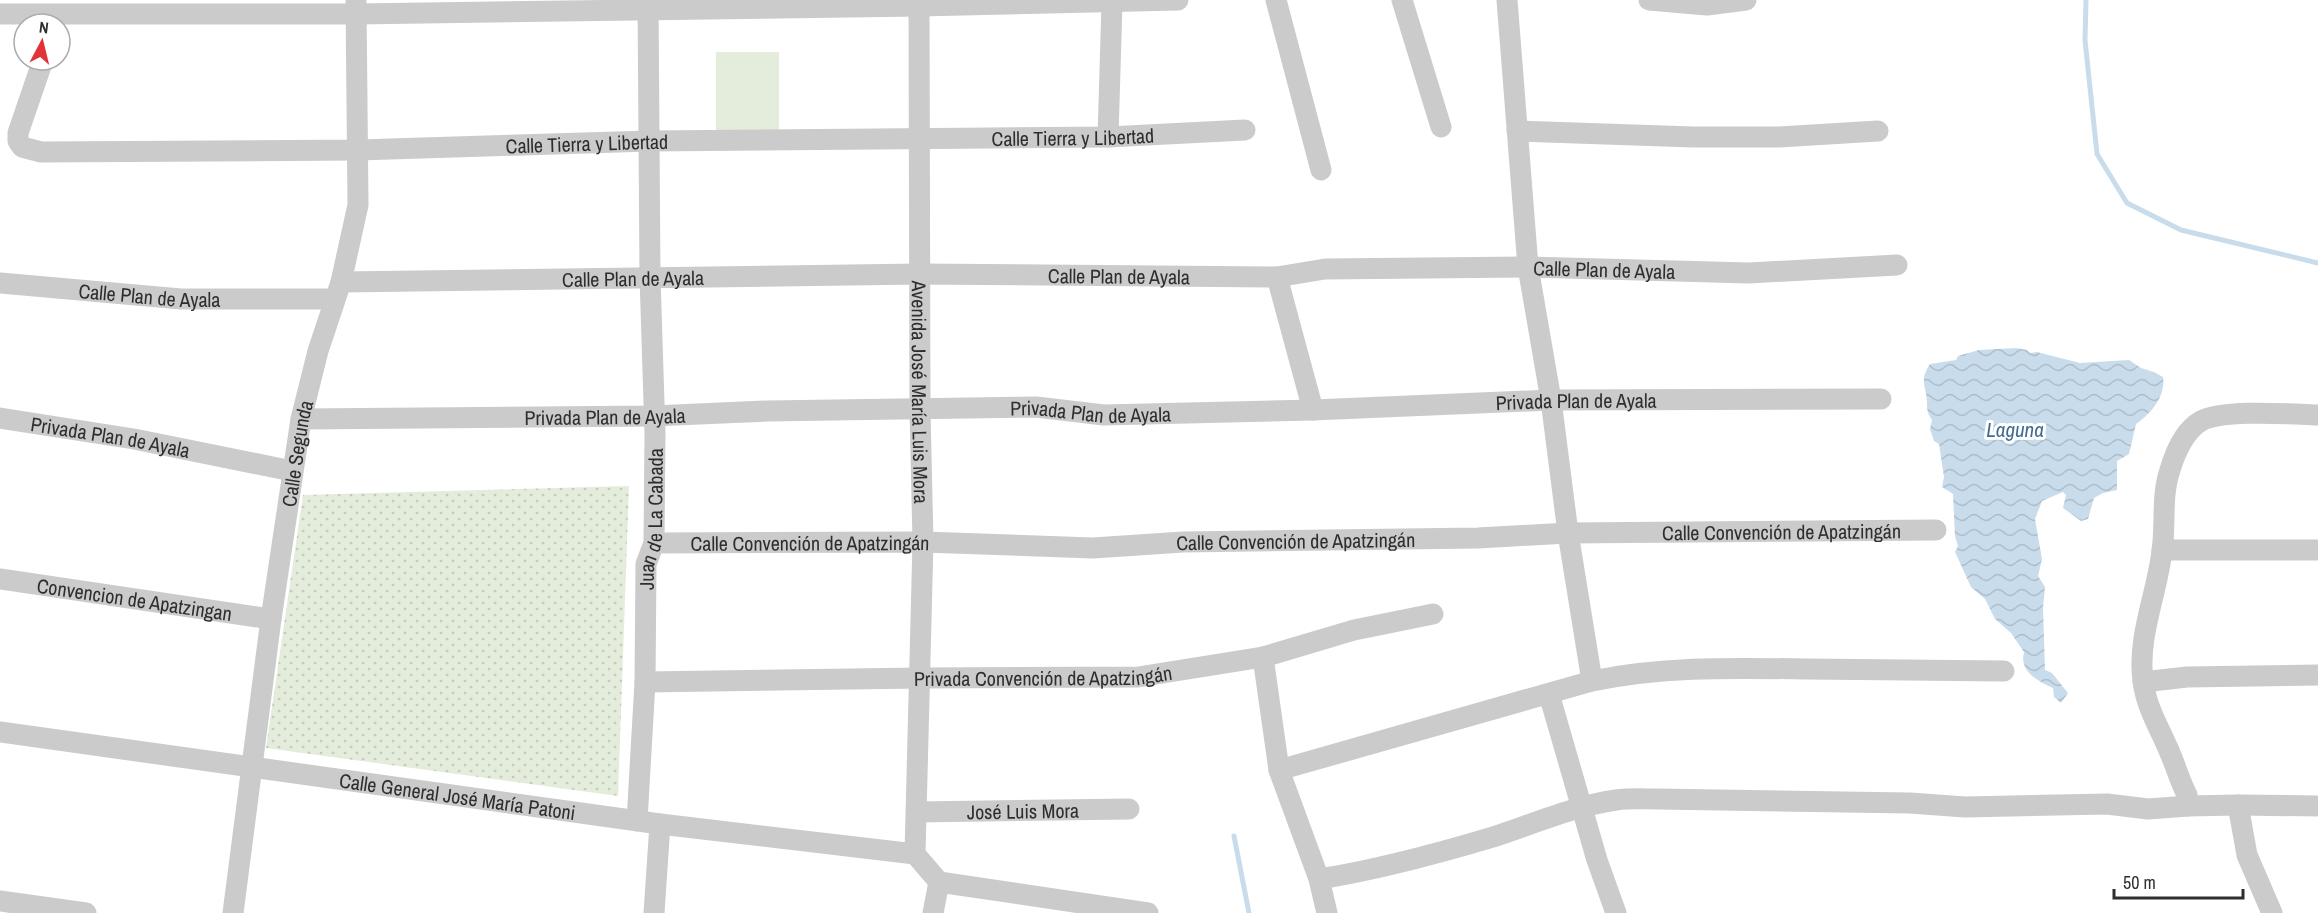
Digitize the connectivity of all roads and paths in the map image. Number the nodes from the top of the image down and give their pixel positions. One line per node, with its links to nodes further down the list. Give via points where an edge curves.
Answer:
1 (1178, 0): 8 (street)
2 (1276, 0): 21 (street)
3 (1402, 0): 13 (street)
4 (1507, 0): 15 (street)
5 (1649, 0): 6 (street, via 1707,5)
6 (1746, 0)
7 (919, 3): 8 (street); 9 (street); 18 (street, Avenida José María Luis Mora)
8 (1113, 3): 17 (street)
9 (648, 5): 10 (street); 19 (street, Juan de La Cabada)
10 (356, 7): 11 (street); 20 (street, Calle Segunda)
11 (72, 13)
12 (39, 72): 20 (street, Calle Tierra y Libertad, via 18,133 18,141 28,150)
13 (1441, 127)
14 (1245, 130): 17 (street, Calle Tierra y Libertad)
15 (1517, 131): 16 (street, via 1693,137); 23 (street)
16 (1878, 131)
17 (1108, 137): 18 (street, Calle Tierra y Libertad)
18 (919, 138): 19 (street, Calle Tierra y Libertad); 24 (street, Avenida José María Luis Mora)
19 (651, 141): 20 (street, Calle Tierra y Libertad); 25 (street, Juan de La Cabada)
20 (358, 150): 28 (street, Calle Segunda, via 358,205)
21 (1321, 170)
22 (1897, 265): 23 (street, Calle Plan de Ayala, via 1749,273)
23 (1528, 267): 26 (street, Calle Plan de Ayala, via 1325,269); 30 (street)
24 (919, 274): 25 (street, Calle Plan de Ayala); 26 (street, Calle Plan de Ayala); 31 (street, Avenida José María Luis Mora)
25 (650, 277): 28 (street, Calle Plan de Ayala); 34 (street, Juan de La Cabada)
26 (1276, 277): 32 (street)
27 (0, 283): 28 (street, Calle Plan de Ayala, via 182,299)
28 (337, 290): 36 (street, Calle Segunda)
29 (1881, 399): 30 (street, Privada Plan de Ayala)
30 (1551, 400): 32 (street, Privada Plan de Ayala); 39 (street)
31 (920, 410): 32 (street, Privada Plan de Ayala, via 1036,407 1104,415); 34 (street, Privada Plan de Ayala); 40 (street, Avenida José María Luis Mora)
32 (1313, 410)
33 (2318, 415): 42 (street, via 2224,414 2195,425 2175,455 2165,487)
34 (653, 416): 36 (street, Privada Plan de Ayala); 41 (street, Juan de La Cabada)
35 (0, 418): 37 (street, Privada Plan de Ayala, via 135,439)
36 (301, 419): 37 (street, Calle Segunda)
37 (292, 471): 46 (street, Calle Segunda)
38 (1936, 530): 39 (street, Calle Convención de Apatzingán)
39 (1568, 533): 40 (street, Calle Convención de Apatzingán, via 1183,542 1093,548); 51 (street)
40 (923, 542): 41 (street, Calle Convención de Apatzingán); 50 (street, Avenida José María Luis Mora)
41 (654, 543): 52 (street, Juan de La Cabada, via 646,564)
42 (2163, 550): 43 (street); 53 (street, via 2143,643)
43 (2318, 550)
44 (0, 579): 46 (street, Convencion de Apatzingan)
45 (1433, 614): 47 (street, Privada Convención de Apatzingán, via 1354,630)
46 (271, 619): 56 (street, Calle Segunda)
47 (1263, 657): 50 (street, Privada Convención de Apatzingán, via 1138,677); 57 (street)
48 (2004, 671): 51 (street, via 1666,669)
49 (2318, 675): 53 (street, via 2187,677)
50 (921, 678): 52 (street, Privada Convención de Apatzingán); 63 (street, Avenida José María Luis Mora)
51 (1592, 681): 54 (street)
52 (645, 682): 64 (street, Juan de La Cabada)
53 (2143, 682): 59 (street)
54 (1549, 694): 57 (street); 61 (street)
55 (0, 732): 56 (street, Calle General José María Patoni)
56 (253, 767): 64 (street, Calle General José María Patoni); 71 (street, Calle Segunda)
57 (1279, 770): 67 (street)
58 (2238, 805): 59 (street); 60 (street); 77 (street, via 2247,855)
59 (2188, 806): 61 (street, via 1965,807 1658,799 1616,800)
60 (2318, 806)
61 (1582, 808): 67 (street, via 1426,855); 76 (street)
62 (1129, 809): 63 (street, José Luis Mora)
63 (917, 812): 66 (street, Avenida José María Luis Mora)
64 (637, 821): 65 (street, Calle General José María Patoni)
65 (660, 824): 66 (street, Calle General José María Patoni); 72 (street)
66 (915, 854): 68 (street)
67 (1319, 879): 75 (street)
68 (939, 882): 73 (street); 74 (street)
69 (0, 901): 70 (street)
70 (86, 913)
71 (233, 913)
72 (654, 913)
73 (933, 913)
74 (1148, 913)
75 (1327, 913)
76 (1616, 913)
77 (2272, 913)

